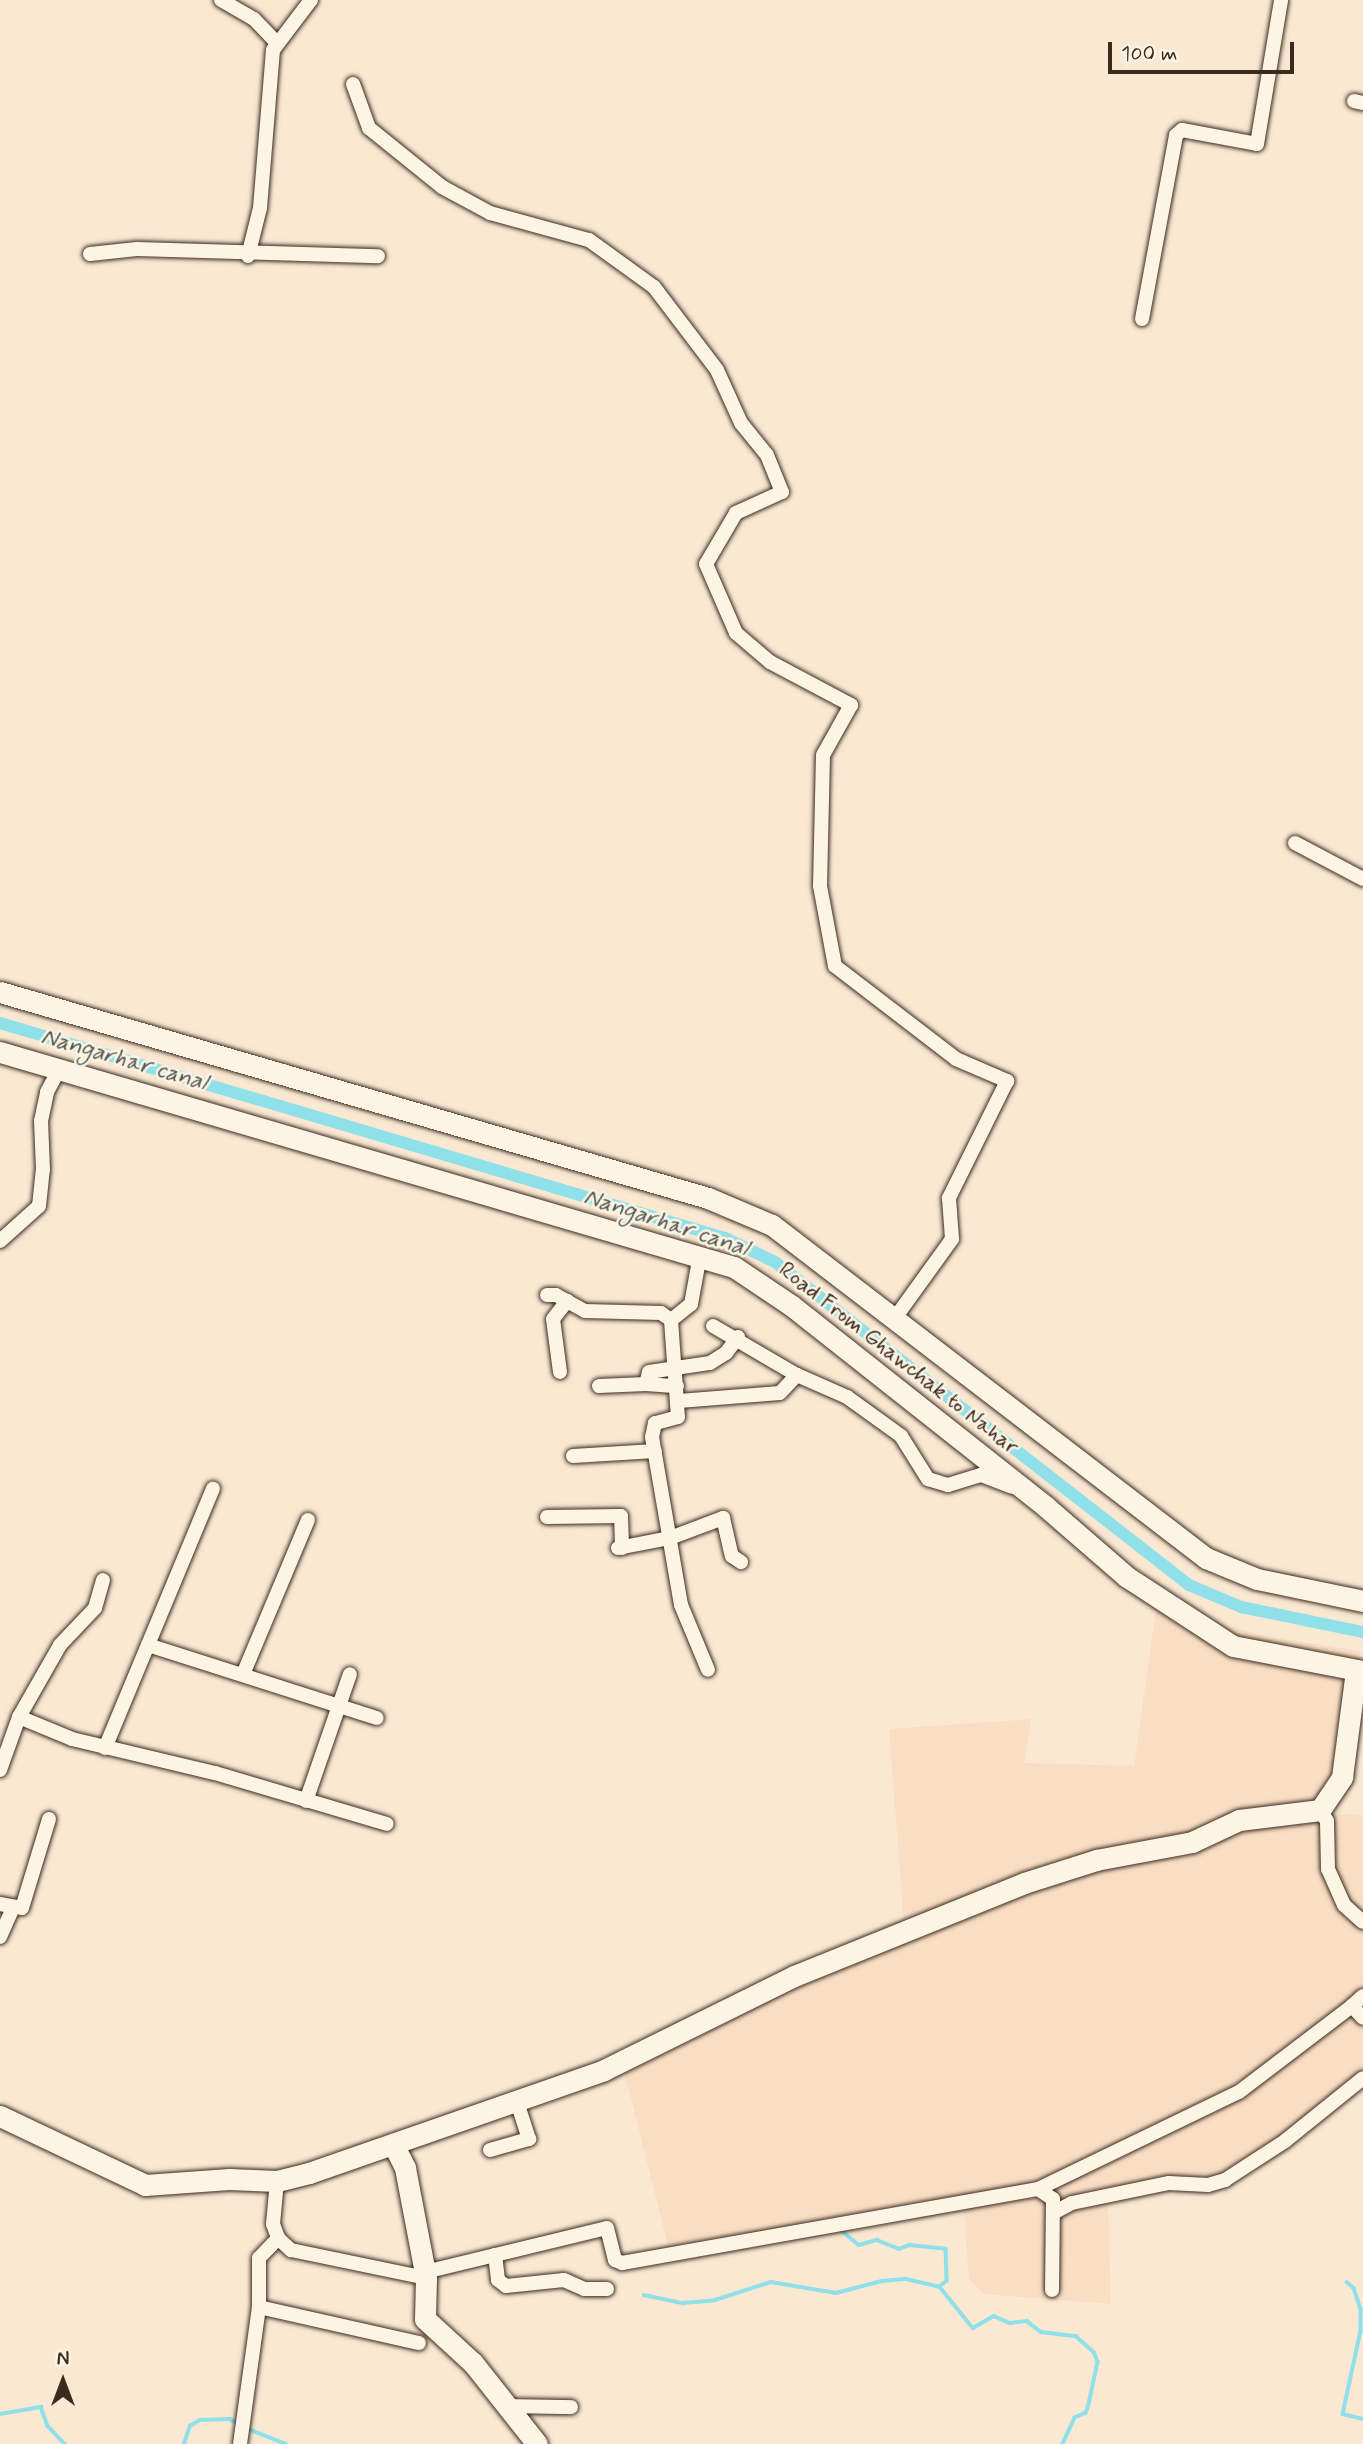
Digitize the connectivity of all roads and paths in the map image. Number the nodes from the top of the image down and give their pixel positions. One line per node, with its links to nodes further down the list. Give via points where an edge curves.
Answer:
1 (221, 0): 4 (street, via 254,19)
2 (311, 0): 4 (street)
3 (1282, 0): 9 (street, via 1257,144 1182,130 1176,135)
4 (276, 42): 7 (street, via 260,208)
5 (353, 84): 19 (street, via 369,128 442,187 490,213 589,240 654,286 717,370 741,423 767,455 782,492 736,513 706,564 736,633 770,662 851,705 823,755 820,886 835,966 956,1059 1007,1082 949,1198 952,1239)
6 (90, 254): 7 (street, via 137,249)
7 (248, 256): 8 (street)
8 (378, 256)
9 (1142, 318)
10 (1295, 843): 11 (street)
11 (1363, 879)
12 (0, 992): 19 (street, via 708,1198 772,1225)
13 (0, 1052): 14 (street, Road From Ghawchak to Nahar)
14 (59, 1069): 15 (street, via 47,1092 41,1121 39,1206); 16 (street, Road From Ghawchak to Nahar)
15 (0, 1241)
16 (700, 1255): 20 (street, via 691,1304); 32 (street, Road From Ghawchak to Nahar, via 734,1267 792,1306)
17 (547, 1295): 18 (street)
18 (567, 1301): 20 (street, via 585,1311 662,1314); 24 (street, via 553,1320)
19 (895, 1318): 38 (street, via 1206,1558 1257,1579)
20 (671, 1320): 23 (street)
21 (713, 1326): 22 (street)
22 (738, 1338): 23 (street, via 710,1363); 25 (street)
23 (674, 1365): 26 (street, via 649,1372); 28 (street)
24 (560, 1372)
25 (797, 1375): 28 (street, via 780,1393); 32 (street, via 847,1397 901,1436 928,1479 948,1485 981,1475)
26 (646, 1384): 27 (street); 28 (street)
27 (598, 1386)
28 (678, 1394): 29 (street, via 678,1417 655,1423)
29 (655, 1451): 30 (street); 35 (street)
30 (573, 1457)
31 (213, 1489): 39 (street)
32 (1029, 1494): 41 (street, Road From Ghawchak to Nahar, via 1127,1577 1233,1647)
33 (547, 1517): 35 (street, via 621,1516 620,1548)
34 (308, 1520): 42 (street)
35 (670, 1538): 36 (street, via 723,1518 732,1556); 40 (street, via 681,1605)
36 (741, 1562)
37 (103, 1580): 45 (street, via 95,1608 60,1645)
38 (1363, 1601)
39 (148, 1645): 42 (street); 47 (street)
40 (708, 1670)
41 (1359, 1671): 50 (street, via 1342,1777)
42 (244, 1672): 44 (street)
43 (350, 1674): 44 (street)
44 (339, 1706): 46 (street); 49 (street)
45 (19, 1717): 47 (street); 48 (street)
46 (377, 1718)
47 (105, 1748): 49 (street, via 215,1773)
48 (0, 1770)
49 (306, 1801): 52 (street)
50 (1320, 1810): 54 (street, via 1327,1821 1328,1869 1344,1905); 59 (street, via 1239,1820 1192,1842 1096,1860 1024,1883 794,1976 604,2070)
51 (49, 1819): 53 (street, via 22,1908)
52 (387, 1824)
53 (6, 1906): 55 (street)
54 (1363, 1922)
55 (0, 1937)
56 (1357, 2001): 57 (street); 64 (street, via 1238,2092)
57 (1363, 2018)
58 (1363, 2078): 65 (street, via 1285,2141 1225,2180 1208,2185 1169,2183 1072,2203)
59 (517, 2101): 61 (street); 62 (street, via 529,2139)
60 (0, 2116): 63 (street, via 145,2185)
61 (393, 2144): 63 (street); 68 (street, via 405,2168)
62 (490, 2150)
63 (277, 2181): 66 (street, via 273,2224)
64 (1038, 2189): 65 (street, via 1053,2199); 67 (street, via 622,2263 615,2260 607,2228)
65 (1052, 2213): 70 (street)
66 (278, 2238): 68 (street, via 291,2250); 71 (street, via 259,2258)
67 (495, 2255): 68 (street); 69 (street, via 498,2280 506,2286 564,2280 584,2289)
68 (425, 2275): 73 (street, via 425,2319)
69 (607, 2289)
70 (1052, 2290)
71 (259, 2307): 72 (street); 75 (street)
72 (419, 2343)
73 (511, 2406): 74 (street); 76 (street)
74 (570, 2407)
75 (240, 2444)
76 (537, 2444)

